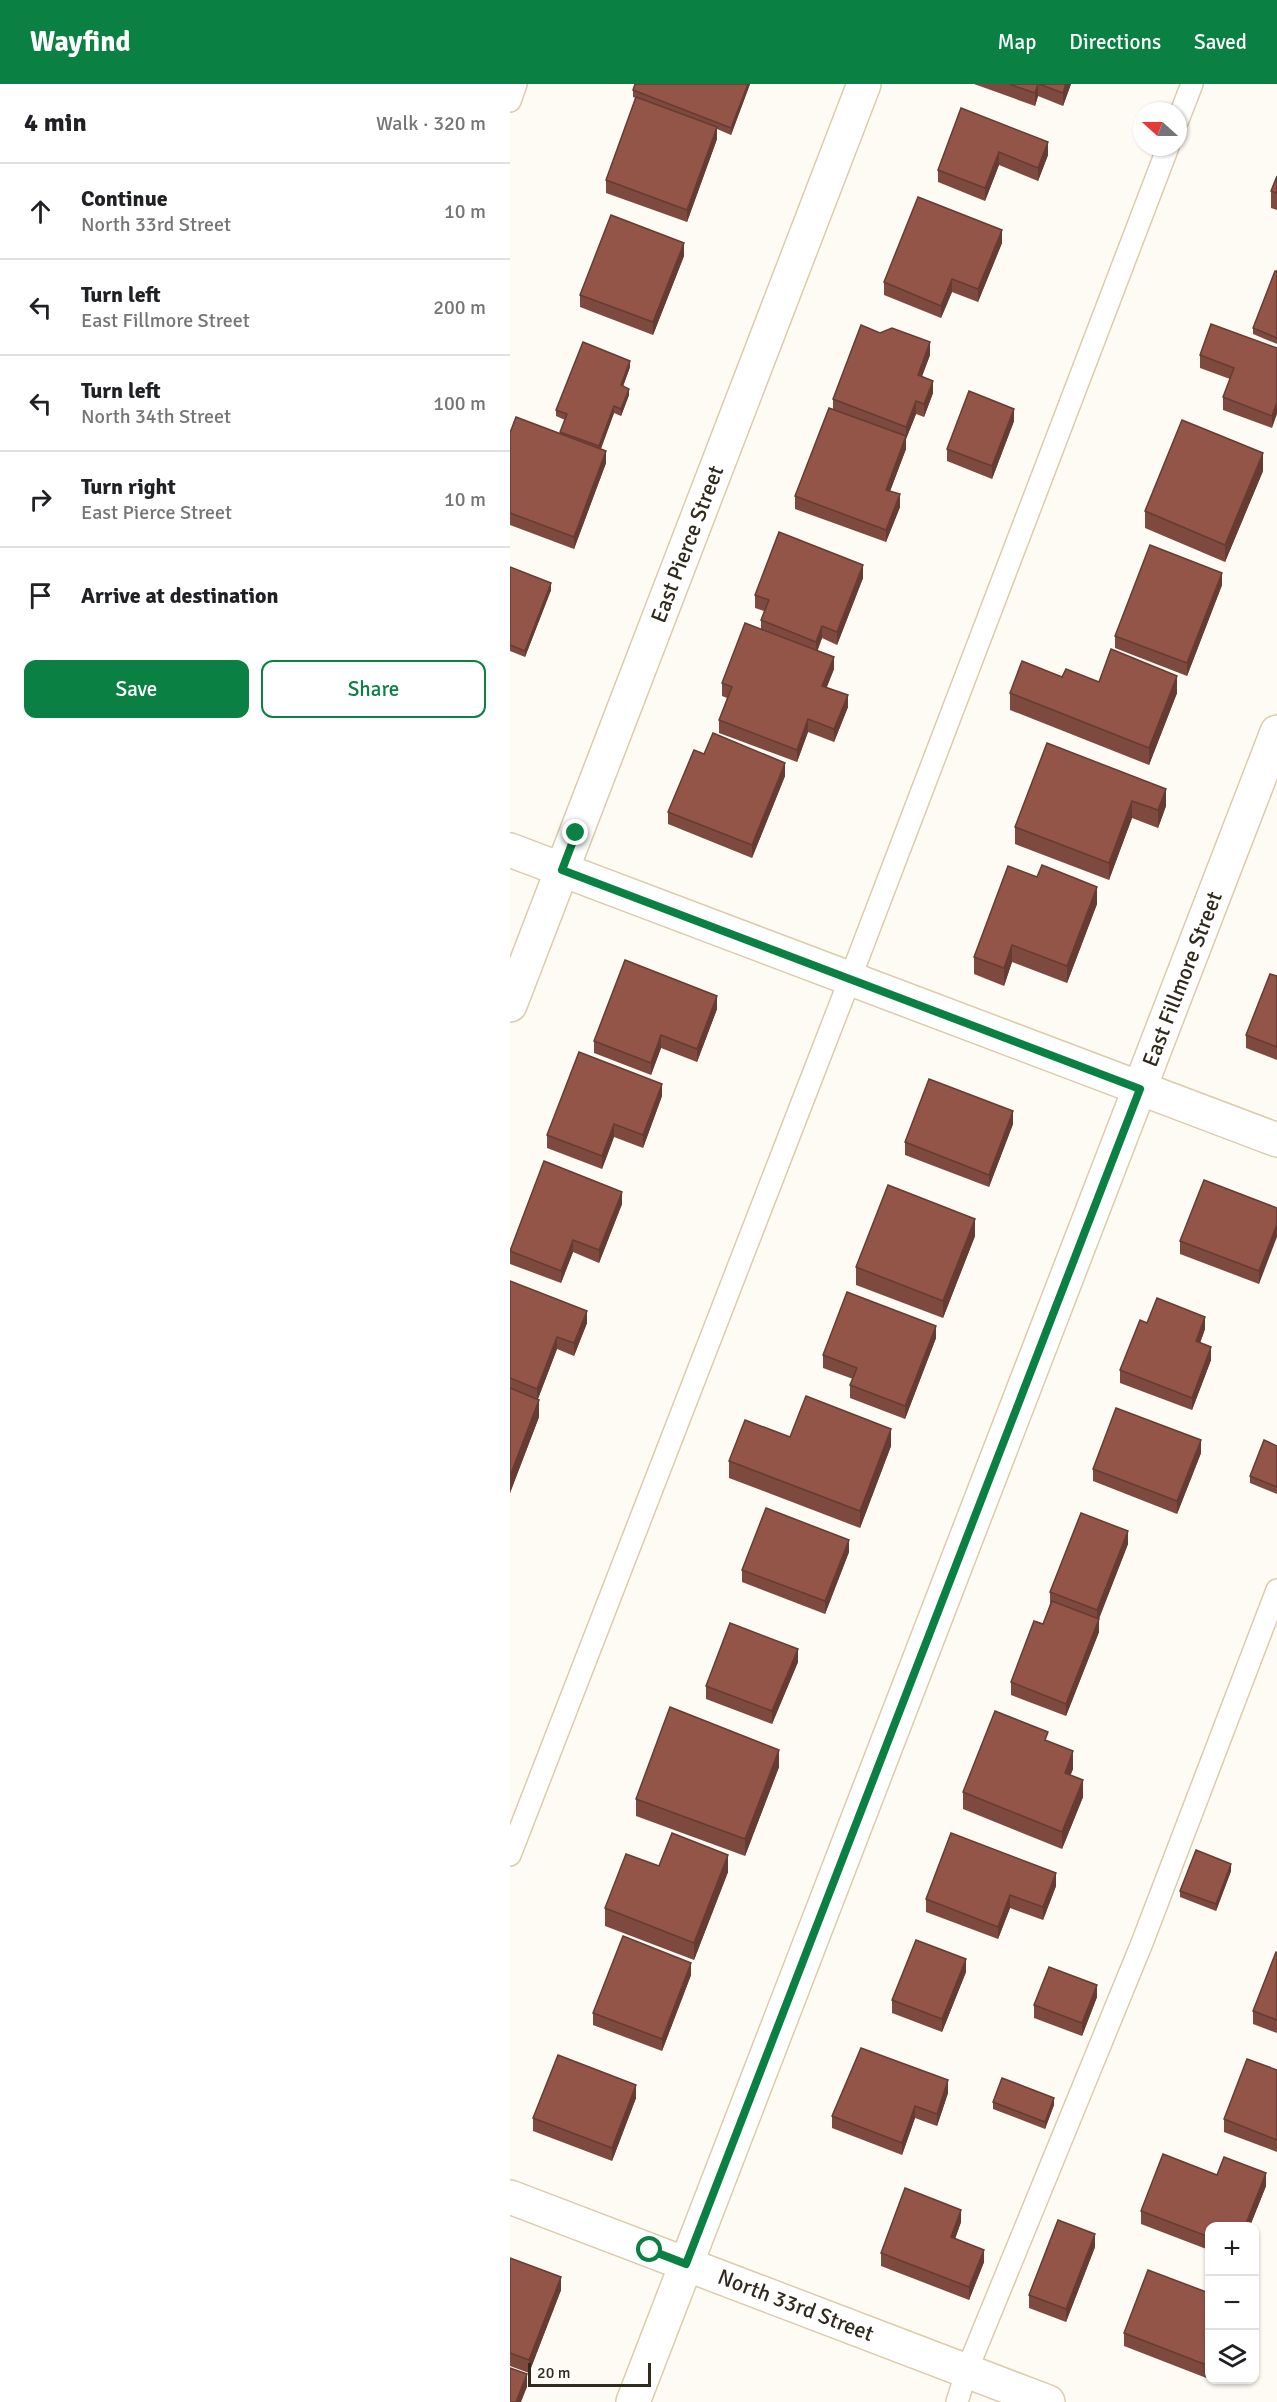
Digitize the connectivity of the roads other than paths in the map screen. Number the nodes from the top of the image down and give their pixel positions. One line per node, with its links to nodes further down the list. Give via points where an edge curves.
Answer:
1 (516, 84): 4 (lane)
2 (864, 84): 9 (street, East Pierce Street)
3 (1192, 84): 5 (lane)
4 (510, 101)
5 (1185, 102)
6 (1165, 156): 10 (lane)
7 (1277, 732): 12 (street, East Fillmore Street)
8 (510, 850): 9 (street)
9 (562, 870): 10 (street); 11 (street, East Pierce Street)
10 (850, 979): 12 (street); 15 (lane)
11 (510, 1005)
12 (1140, 1089): 13 (street); 17 (street, East Fillmore Street)
13 (1277, 1140)
14 (1277, 1590): 18 (lane, via 1146,1932)
15 (510, 1856)
16 (510, 2197): 17 (street, North 33rd Street)
17 (686, 2264): 18 (street, North 33rd Street); 19 (street, East Fillmore Street)
18 (967, 2370): 20 (lane); 21 (street, North 33rd Street)
19 (633, 2402)
20 (957, 2402)
21 (1048, 2402)

